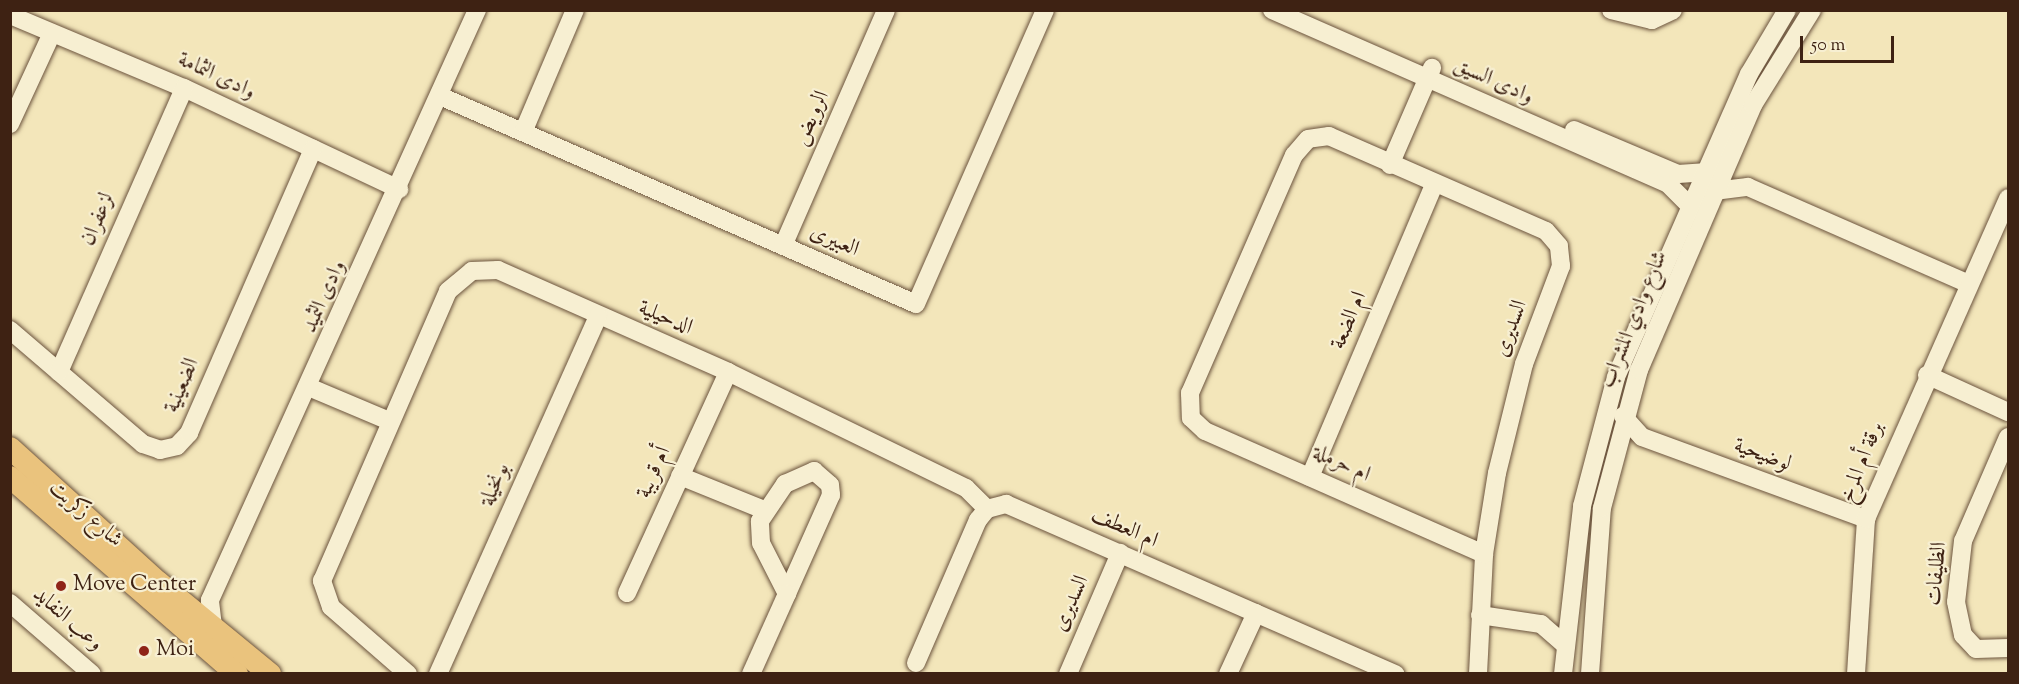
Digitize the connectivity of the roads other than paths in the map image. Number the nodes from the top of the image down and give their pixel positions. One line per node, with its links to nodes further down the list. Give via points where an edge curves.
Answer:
1 (477, 10): 15 (street, وادى الثميد)
2 (575, 10): 17 (street)
3 (886, 10): 28 (street, الرويض)
4 (1272, 10): 13 (street, وادى السيق)
5 (1303, 10): 13 (street, وادى السيق)
6 (1611, 10): 7 (street, via 1652,20)
7 (1673, 10)
8 (1787, 10): 21 (street, شارع وادي المشراب, via 1749,74)
9 (1812, 10): 19 (street, شارع وادي المشراب, via 1770,75)
10 (1043, 11): 28 (street, العبيرى, via 916,304)
11 (10, 15): 12 (street, وادى الثمامة)
12 (52, 33): 14 (street, وادى الثمامة); 16 (street)
13 (1429, 73): 20 (street); 21 (street, وادى السيق, via 1678,174); 27 (street, وادى السيق, via 1668,184)
14 (184, 88): 18 (street, وادى الثمامة); 32 (street, لزعفران)
15 (440, 96): 17 (street, العبيرى); 24 (street, وادى الثميد)
16 (10, 124)
17 (524, 130): 28 (street, العبيرى)
18 (313, 149): 24 (street, وادى الثمامة); 32 (street, الضعينية, via 184,440 169,449 143,444)
19 (1729, 156): 23 (street); 25 (street, شارع وادي المشراب)
20 (1390, 165): 22 (street, السديرى); 36 (street, السديرى, via 1329,136 1300,146 1190,393)
21 (1704, 172): 27 (street, شارع وادي المشراب)
22 (1435, 183): 45 (street, ام الضعة); 51 (street, السديرى, via 1546,231 1562,256 1514,400)
23 (1748, 187): 25 (street); 29 (street)
24 (399, 189): 35 (street, وادى الثميد)
25 (1714, 191): 38 (street, شارع وادي المشراب)
26 (2008, 198): 29 (street, برقة أم المرخ)
27 (1689, 205): 56 (street, شارع وادي المشراب, via 1626,348 1601,425)
28 (783, 246)
29 (1969, 284): 34 (street, برقة أم المرخ)
30 (598, 316): 33 (street, الدحيلية); 39 (street, الدحيلية, via 498,270 465,274 448,291); 70 (street, بونخيلة)
31 (10, 330): 32 (street, الضعينية)
32 (59, 372)
33 (728, 372): 44 (street, أم قريبة); 47 (street, الدحيلية, via 966,488)
34 (1927, 375): 37 (street); 49 (street, برقة أم المرخ)
35 (311, 388): 39 (street); 54 (street, وادى الثميد)
36 (1188, 409): 45 (street, ام حرملة, via 1201,429)
37 (2008, 412)
38 (1623, 416): 40 (street, لوضيحية); 42 (street, شارع وادي المشراب)
39 (389, 421): 69 (street, الدحيلية, via 325,568 322,591 337,614)
40 (1642, 437): 42 (street); 49 (street, لوضيحية)
41 (2008, 437): 63 (street, الظليفات, via 1963,541 1956,602 1963,635 1976,649)
42 (1615, 445): 76 (street, شارع وادي المشراب, via 1596,550)
43 (10, 448): 57 (main road, شارع زكريت)
44 (680, 476): 48 (street); 52 (street, أم قريبة)
45 (1310, 477): 51 (street, ام حرملة)
46 (14, 482): 67 (main road, شارع زكريت)
47 (987, 509): 50 (street, ام العطف, via 1012,506); 64 (street)
48 (764, 510): 53 (street, via 761,543); 53 (street, via 803,472 814,471 830,485 831,495)
49 (1866, 519): 77 (street, برقة أم المرخ)
50 (1120, 553): 58 (street, ام العطف); 72 (street, السديرى)
51 (1484, 554): 59 (street, السديرى)
52 (627, 593)
53 (786, 594): 71 (street)
54 (210, 600): 57 (street); 61 (street)
55 (10, 603): 66 (street, وعب النفايد)
56 (1567, 606): 60 (street); 62 (street, شارع وادي المشراب)
57 (190, 609): 61 (main road, شارع زكريت)
58 (1256, 613): 65 (street, ام العطف); 73 (street)
59 (1480, 615): 60 (street); 74 (street, السديرى)
60 (1541, 624): 62 (street)
61 (213, 626): 68 (main road, شارع زكريت)
62 (1564, 644): 75 (street, شارع وادي المشراب)
63 (2008, 648)
64 (916, 663)
65 (1386, 672)
66 (92, 674)
67 (237, 674)
68 (270, 674)
69 (408, 674)
70 (438, 674)
71 (752, 674)
72 (1068, 674)
73 (1228, 674)
74 (1478, 674)
75 (1563, 674)
76 (1590, 674)
77 (1856, 674)

